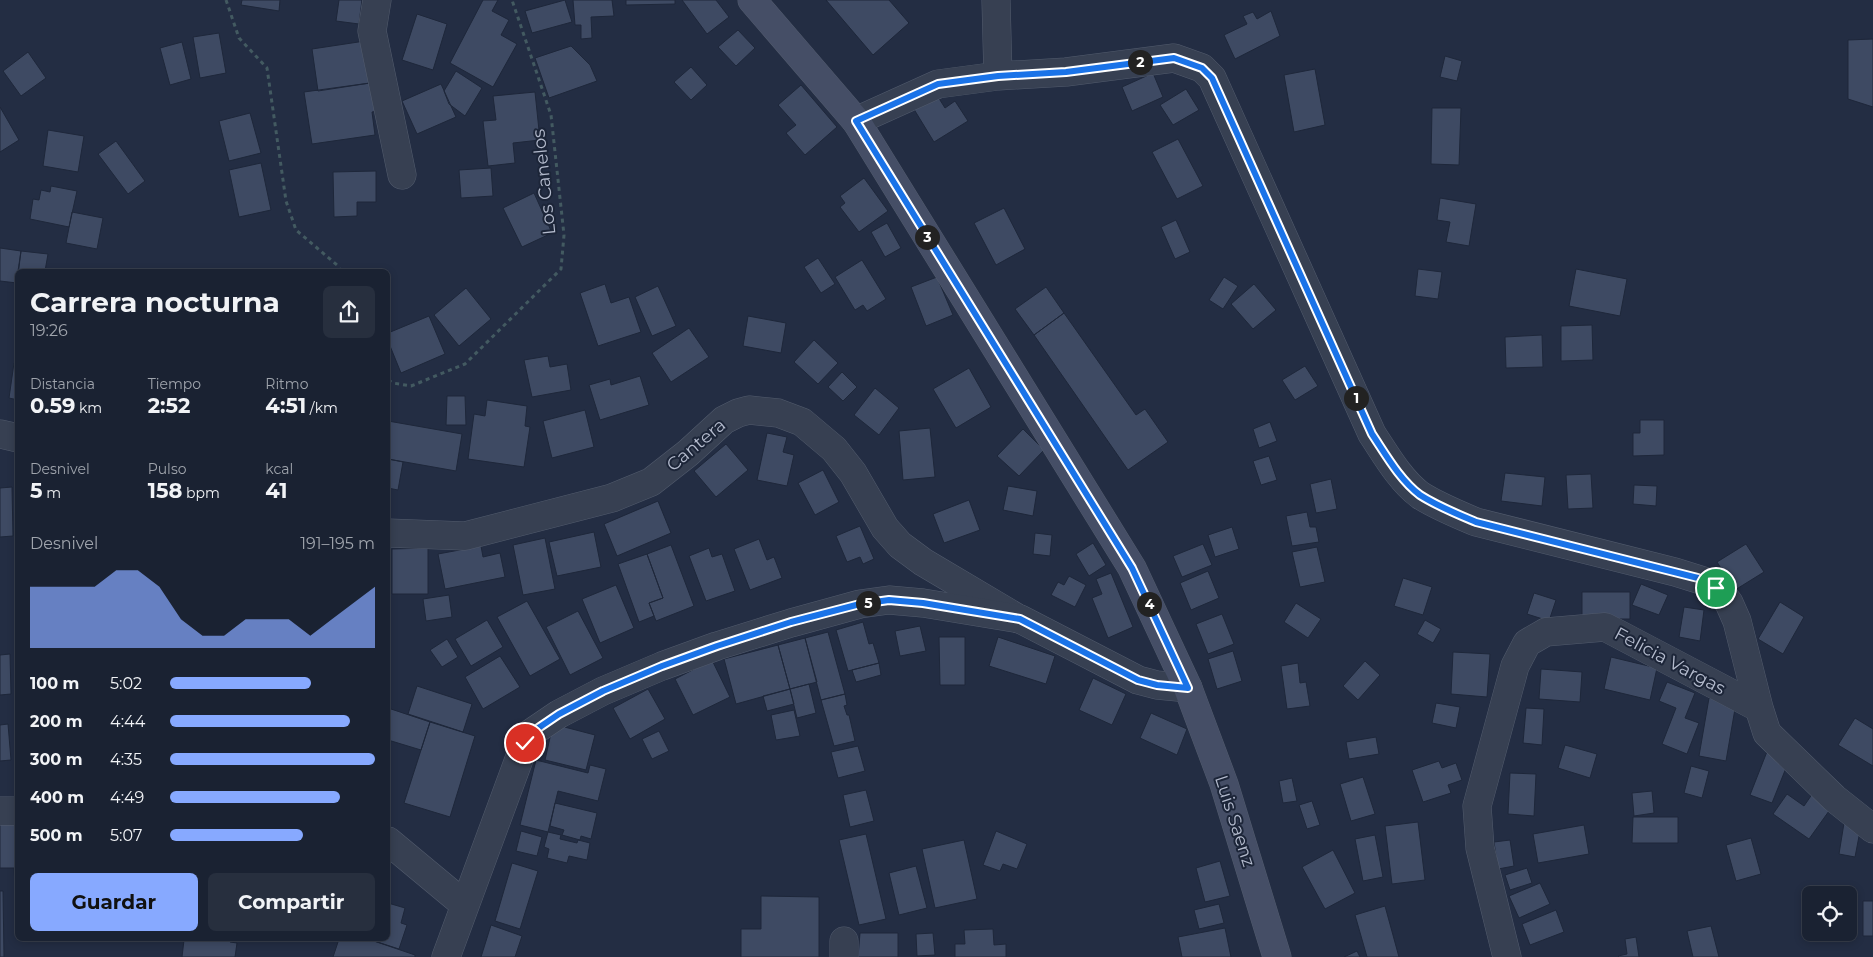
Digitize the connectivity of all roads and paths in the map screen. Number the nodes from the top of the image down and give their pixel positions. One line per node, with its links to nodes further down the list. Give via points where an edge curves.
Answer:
1 (226, 0): 9 (path, via 239,38 267,68 286,201 296,230)
2 (377, 0): 8 (street, via 372,31)
3 (512, 0): 10 (path, Los Canelos, via 551,115 564,235 560,269 465,364 411,386)
4 (752, 0): 7 (main road, Luis Saenz)
5 (996, 0): 6 (street)
6 (998, 76): 7 (street, via 938,84); 16 (street, via 1066,72 1174,58 1202,68 1212,78 1372,434 1396,470 1419,494 1476,522 1707,582 1723,595 1737,621)
7 (856, 121): 15 (main road, Luis Saenz, via 1132,568)
8 (402, 175)
9 (340, 269)
10 (390, 381)
11 (0, 434): 12 (street)
12 (15, 437)
13 (390, 533): 14 (street, Cantera, via 465,536 612,498 651,482 731,416 749,410 778,413 802,422 834,449 853,473 884,528 900,545)
14 (1020, 619): 15 (street, via 1138,680); 21 (street, via 923,603 889,600 860,604 717,646 603,691 531,733)
15 (1188, 688): 23 (main road, Luis Saenz, via 1224,784)
16 (1759, 708): 19 (street, via 1767,733 1834,798); 24 (street, Felicia Vargas, via 1605,627 1546,632 1528,642 1515,666 1477,806 1480,848)
17 (15, 811): 18 (street)
18 (0, 812)
19 (1873, 829)
20 (390, 843): 21 (street)
21 (465, 906): 22 (street)
22 (446, 957)
23 (1277, 957)
24 (1507, 957)

